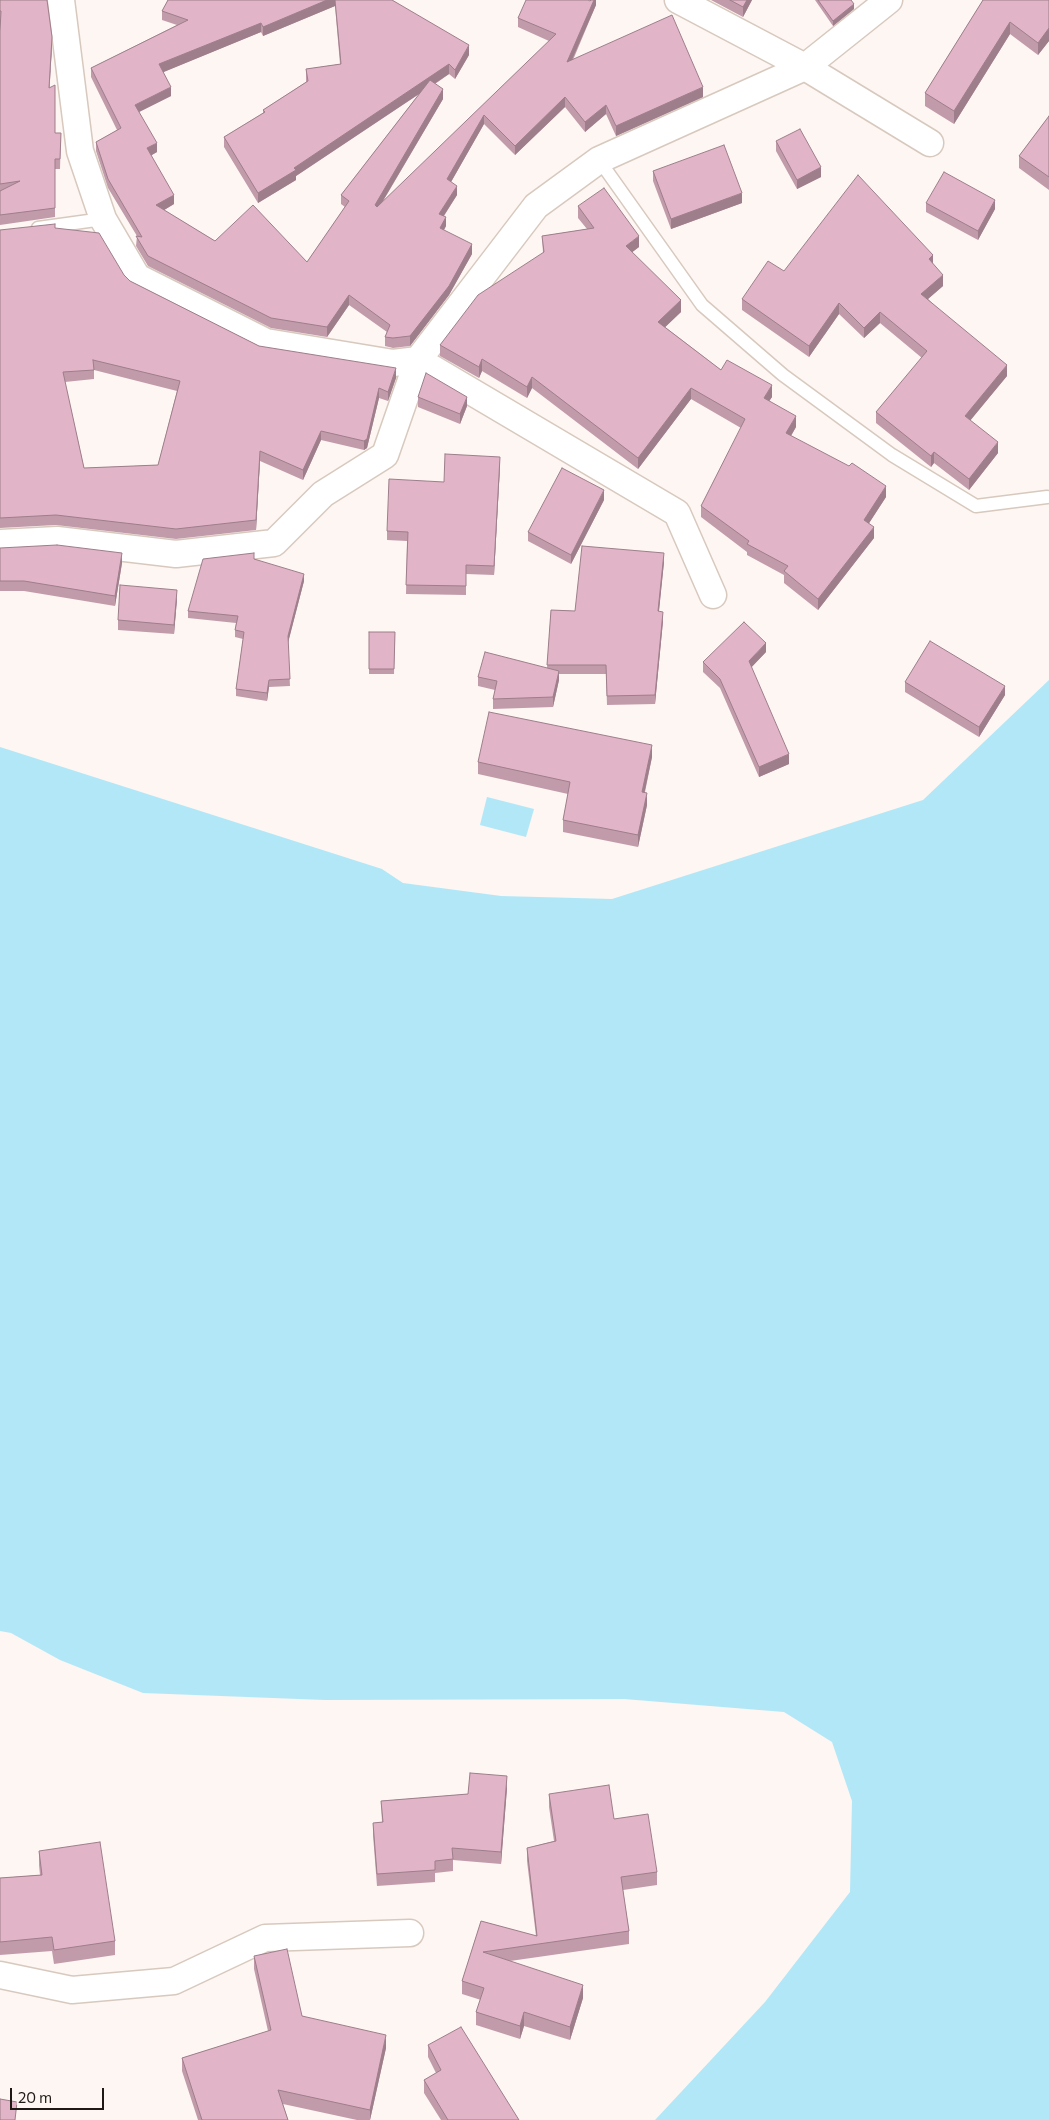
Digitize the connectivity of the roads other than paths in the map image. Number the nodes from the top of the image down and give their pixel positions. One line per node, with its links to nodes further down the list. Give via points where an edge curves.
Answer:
1 (60, 0): 7 (street, via 80,151)
2 (678, 0): 4 (street)
3 (889, 0): 4 (street)
4 (805, 67): 5 (street); 6 (street)
5 (930, 143)
6 (599, 160): 9 (street, via 536,206); 10 (lane, via 702,305 783,375 892,455 976,506)
7 (102, 219): 8 (lane); 9 (street, via 137,277 266,342 393,363)
8 (28, 229)
9 (418, 360): 11 (street, via 385,454 323,494 274,543 176,554 58,540); 12 (street, via 677,513)
10 (1047, 497)
11 (0, 543)
12 (713, 595)
13 (410, 1932): 14 (street, via 265,1938 174,1981 72,1990)
14 (0, 1975)

